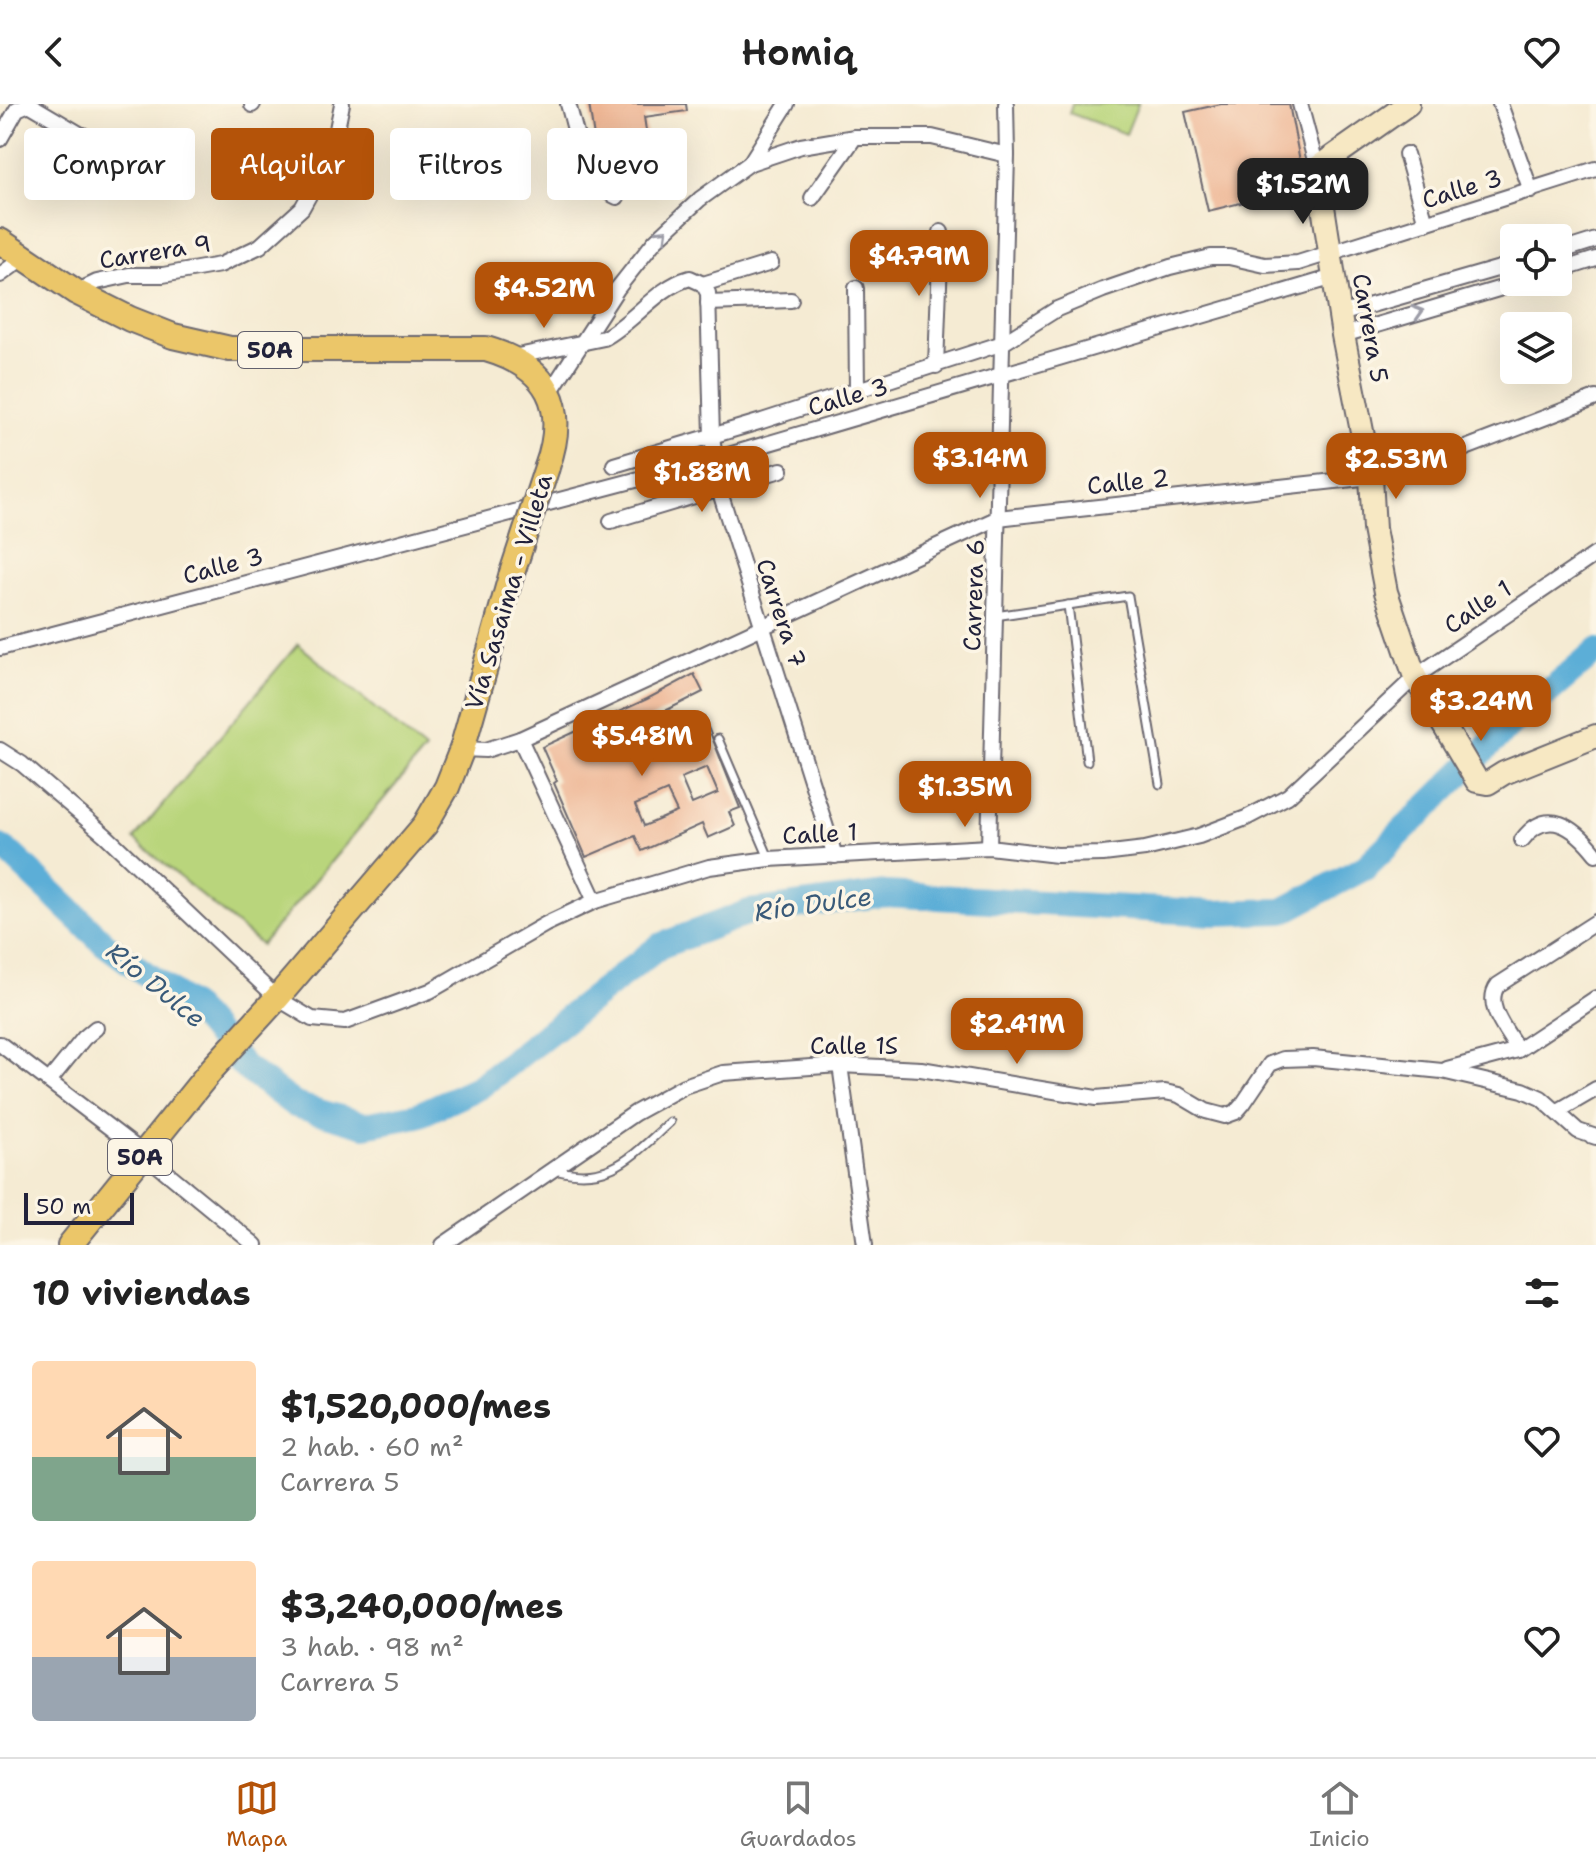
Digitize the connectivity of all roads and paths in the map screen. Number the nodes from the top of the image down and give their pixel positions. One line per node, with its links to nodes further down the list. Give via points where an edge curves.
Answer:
1 (342, 104): 34 (street, Carrera 9, via 332,154 302,208 260,246 220,265 129,275)
2 (568, 104): 9 (street)
3 (787, 104): 14 (street)
4 (1006, 104): 13 (street, Carrera 6)
5 (1300, 104): 15 (street, Carrera 5)
6 (1408, 104): 15 (street)
7 (1500, 104): 17 (street)
8 (71, 128): 11 (street, via 29,104 17,109)
9 (575, 128)
10 (855, 137): 13 (street, via 932,137); 14 (street, via 801,146); 18 (street)
11 (0, 139)
12 (1406, 154): 19 (street)
13 (1007, 155): 39 (street, Carrera 6)
14 (750, 163): 38 (street, one-way to 14, via 655,241)
15 (1317, 168): 27 (street, Carrera 5)
16 (1596, 169): 17 (street, Calle 3)
17 (1531, 191): 19 (street, Calle 3)
18 (812, 198)
19 (1426, 223): 27 (street, Calle 3)
20 (941, 232): 41 (street)
21 (1596, 240): 23 (street)
22 (0, 241): 24 (main road, 50A)
23 (1572, 248)
24 (25, 257): 30 (street); 34 (main road, 50A)
25 (1596, 259): 28 (street)
26 (771, 263): 31 (street)
27 (1332, 266): 37 (street, Carrera 5); 39 (street, Calle 3, via 1211,257 1057,309); 42 (street, Calle 3)
28 (1572, 267)
29 (1500, 269): 37 (street)
30 (0, 275)
31 (703, 284): 36 (street, Carrera 7); 38 (street, via 690,278 676,282 618,331)
32 (1500, 287): 37 (street, one-way to 32)
33 (856, 288): 43 (street)
34 (76, 292): 40 (main road, 50A, via 173,336 230,349 486,349)
35 (791, 300): 36 (street)
36 (708, 303): 46 (street, Carrera 7)
37 (1341, 325): 50 (street, Carrera 5)
38 (584, 341): 40 (street); 44 (street)
39 (1003, 343): 41 (street, Calle 3); 42 (street, Carrera 6)
40 (513, 357): 44 (main road, via 533,371)
41 (936, 366): 43 (street, Calle 3)
42 (1002, 376): 47 (street, Calle 3); 52 (street, Carrera 6)
43 (857, 391): 46 (street, Calle 3)
44 (549, 394): 63 (main road, Vía Sasaima - Villeta / 50A, bridge, via 556,443)
45 (1596, 398): 50 (street, Calle 2, via 1437,459)
46 (712, 436): 47 (street, Carrera 7); 48 (street, Calle 3)
47 (715, 459): 51 (street, Carrera 7); 58 (street, Calle 3)
48 (614, 465)
49 (781, 470): 51 (street)
50 (1371, 477): 52 (street, Calle 2); 59 (street, Carrera 5, via 1386,592)
51 (719, 489): 53 (street); 57 (street, Carrera 7)
52 (998, 518): 56 (street, Carrera 6); 57 (street, Calle 2)
53 (611, 521)
54 (1596, 554): 59 (street, Calle 1)
55 (1068, 605): 56 (lane); 65 (lane); 66 (lane, via 1128,596)
56 (995, 616): 68 (street, Carrera 6)
57 (762, 628): 61 (street, Calle 2); 70 (street, Carrera 7)
58 (0, 648)
59 (1415, 677): 60 (street, Carrera 5, via 1477,781 1488,783); 68 (street, Calle 1, via 1288,796 1246,818 1199,836 1103,854)
60 (1596, 736)
61 (520, 739): 63 (street, Calle 2, via 486,750); 72 (street)
62 (718, 739): 71 (lane)
63 (462, 749): 75 (main road, Vía Sasaima - Villeta / 50A, via 425,825)
64 (0, 750): 75 (street, Calle 1, via 105,835)
65 (1087, 761)
66 (1160, 784)
67 (1522, 840): 69 (street, via 1531,828 1548,822 1567,826)
68 (989, 847): 70 (street, Calle 1)
69 (1596, 854)
70 (835, 856): 71 (street, Calle 1)
71 (769, 859): 72 (street, Calle 1, via 709,867)
72 (595, 901): 75 (street, Calle 1, via 430,991 345,1022)
73 (1596, 922): 78 (street, via 1492,993 1492,1003)
74 (1596, 998): 78 (street)
75 (269, 1008): 86 (main road, Vía Sasaima - Villeta / 50A)
76 (96, 1028): 81 (street)
77 (0, 1044): 81 (street)
78 (1518, 1050): 80 (street)
79 (840, 1065): 80 (street, Calle 1S, via 921,1069 1096,1098 1165,1092 1225,1116 1236,1112 1270,1064 1283,1059); 87 (street, Calle 1S, via 723,1073 684,1086); 91 (street)
80 (1442, 1071): 83 (street, Calle 1S, via 1523,1090)
81 (49, 1081): 86 (street)
82 (1596, 1089): 83 (street)
83 (1558, 1111): 85 (street, Calle 1S, via 1578,1131)
84 (670, 1122): 87 (lane, via 613,1168 577,1176)
85 (1596, 1137)
86 (143, 1153): 88 (main road, Vía Sasaima - Villeta / 50A); 89 (street)
87 (553, 1170): 90 (street, Calle 1S)
88 (70, 1245)
89 (255, 1245)
90 (443, 1245)
91 (865, 1245)

